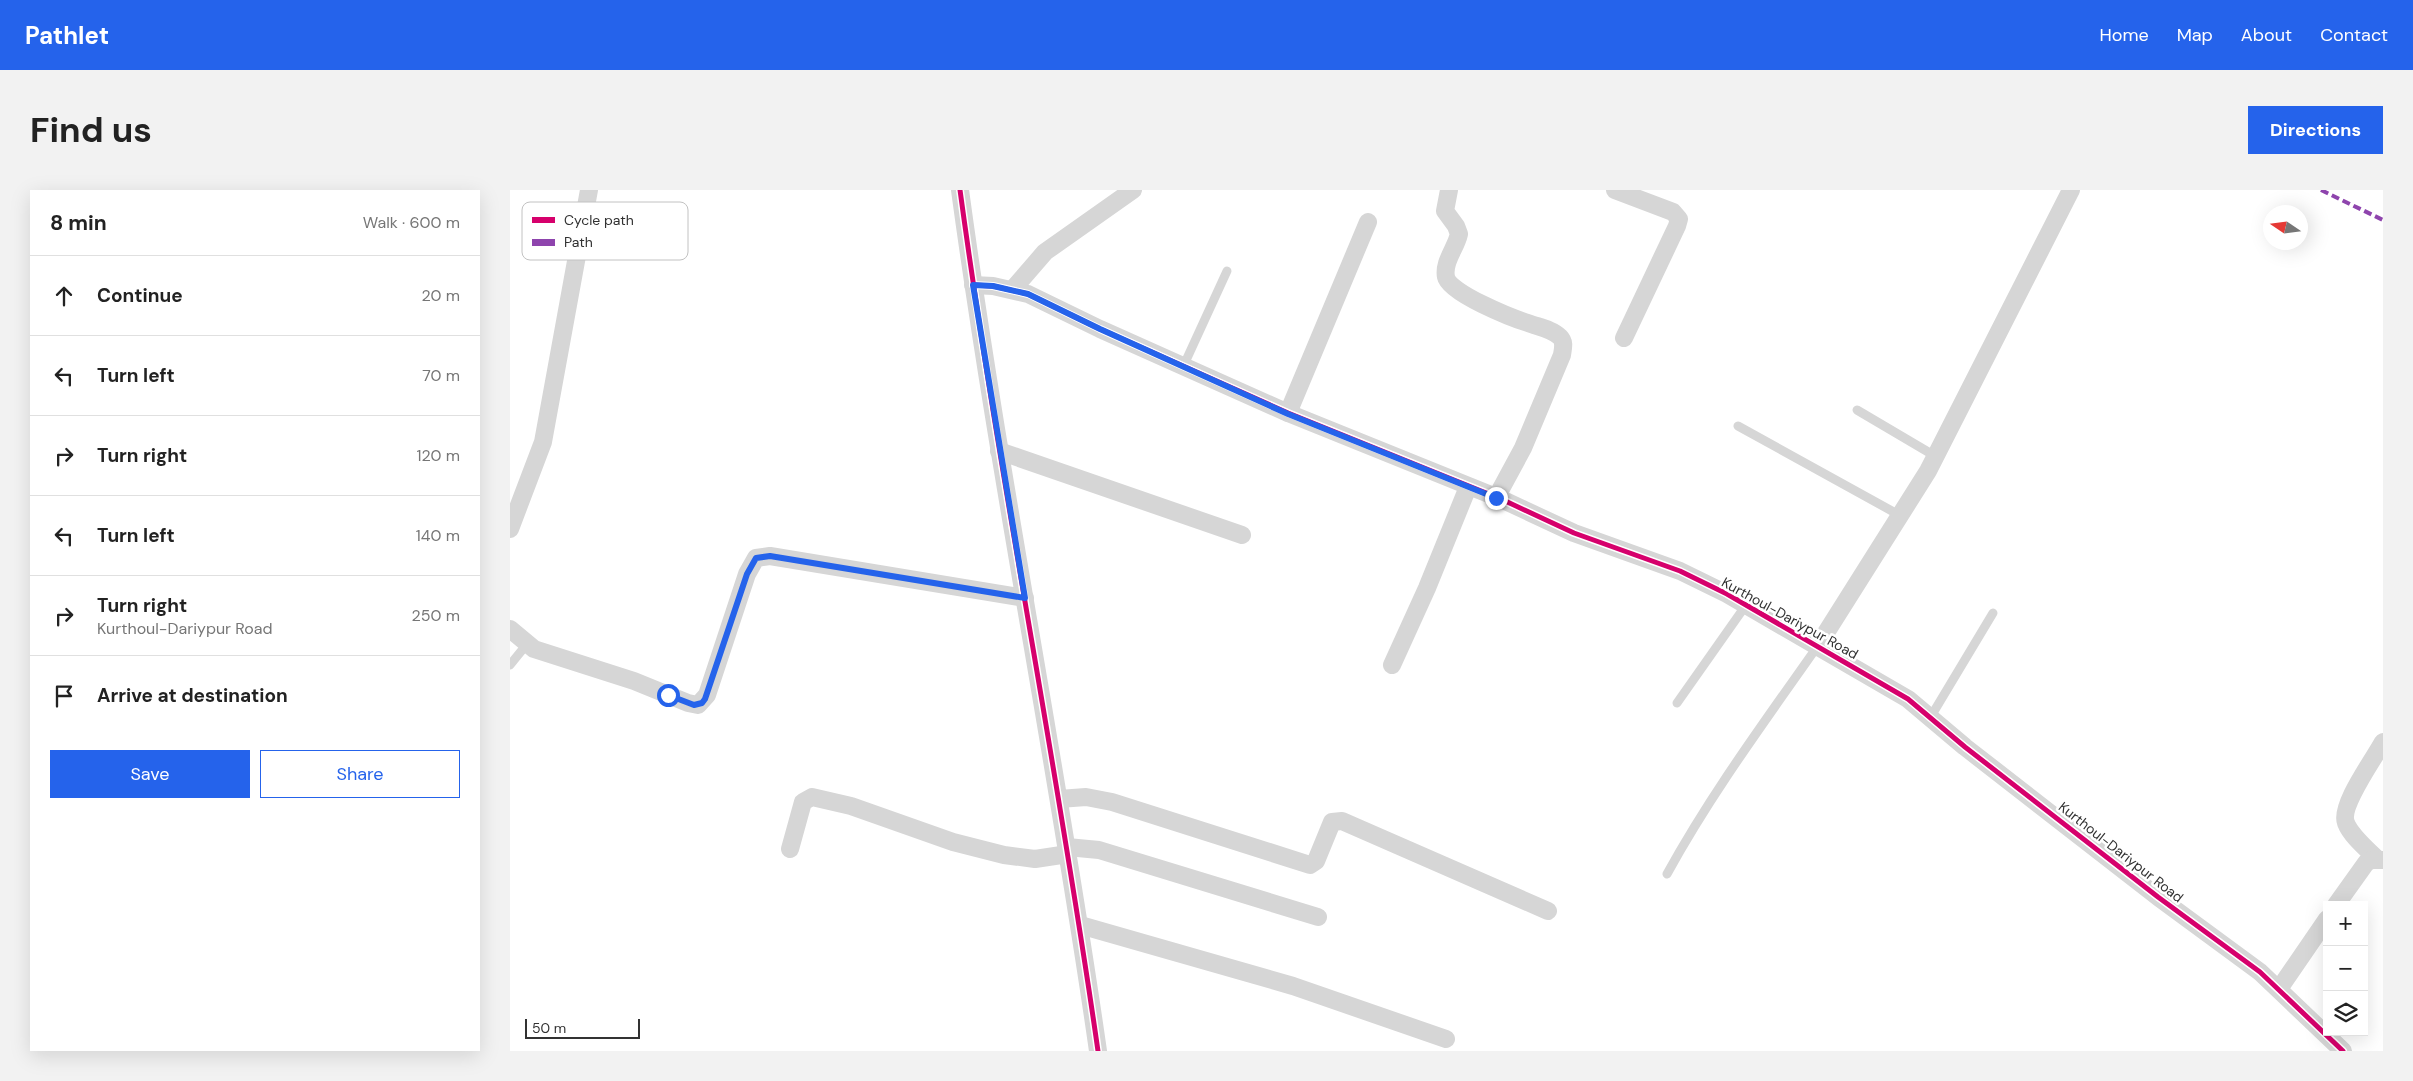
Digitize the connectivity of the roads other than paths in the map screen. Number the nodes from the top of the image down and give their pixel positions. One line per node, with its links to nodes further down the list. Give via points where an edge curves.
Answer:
1 (960, 190): 9 (street)
2 (1133, 190): 10 (street, via 1045,252)
3 (1449, 190): 19 (street, via 1445,211 1459,234 1447,264 1448,283 1457,292 1550,331 1563,342 1562,355 1523,448)
4 (1615, 190): 11 (street, via 1673,212 1679,219)
5 (2071, 190): 17 (street)
6 (1368, 222): 14 (street)
7 (576, 260): 21 (street, via 543,442)
8 (1227, 271): 12 (lane)
9 (973, 285): 10 (street, Kurthoul-Dariypur Road); 16 (street)
10 (1013, 289): 12 (street, Kurthoul-Dariypur Road)
11 (1624, 338)
12 (1183, 367): 14 (street, Kurthoul-Dariypur Road)
13 (1857, 410): 17 (lane)
14 (1288, 414): 18 (street, Kurthoul-Dariypur Road)
15 (1738, 426): 20 (lane)
16 (999, 451): 22 (street); 23 (street)
17 (1935, 456): 20 (street)
18 (1468, 488): 19 (street, Kurthoul-Dariypur Road); 30 (street)
19 (1496, 498): 24 (street, Kurthoul-Dariypur Road, via 1574,533 1680,571)
20 (1900, 516): 28 (street)
21 (510, 529)
22 (1242, 535)
23 (1025, 598): 27 (street, via 770,556 756,558 747,574 707,694 698,705 634,681 551,656); 34 (street)
24 (1746, 605): 28 (street, Kurthoul-Dariypur Road); 31 (lane)
25 (1993, 613): 32 (lane)
26 (510, 629): 27 (street)
27 (527, 644): 29 (lane)
28 (1817, 647): 32 (street, Kurthoul-Dariypur Road, via 1881,681); 38 (lane, via 1719,787)
29 (510, 665)
30 (1392, 665)
31 (1677, 703)
32 (1930, 718): 44 (street, Kurthoul-Dariypur Road)
33 (2383, 742): 37 (street, via 2344,815 2348,828)
34 (1059, 799): 36 (street); 40 (street, via 1086,797 1112,802 1310,865 1316,861 1332,822 1342,821)
35 (790, 849): 36 (street, via 802,802 812,797 851,806 953,842 1004,855 1035,859)
36 (1068, 850): 41 (street, via 1100,850); 42 (street)
37 (2380, 860): 39 (street, via 2366,863)
38 (1667, 874)
39 (2339, 901)
40 (1548, 911)
41 (1318, 917)
42 (1080, 925): 45 (street, via 1293,986); 46 (street)
43 (2323, 925): 44 (street)
44 (2279, 989): 47 (street, Kurthoul-Dariypur Road)
45 (1446, 1039)
46 (1098, 1051)
47 (2343, 1051)

